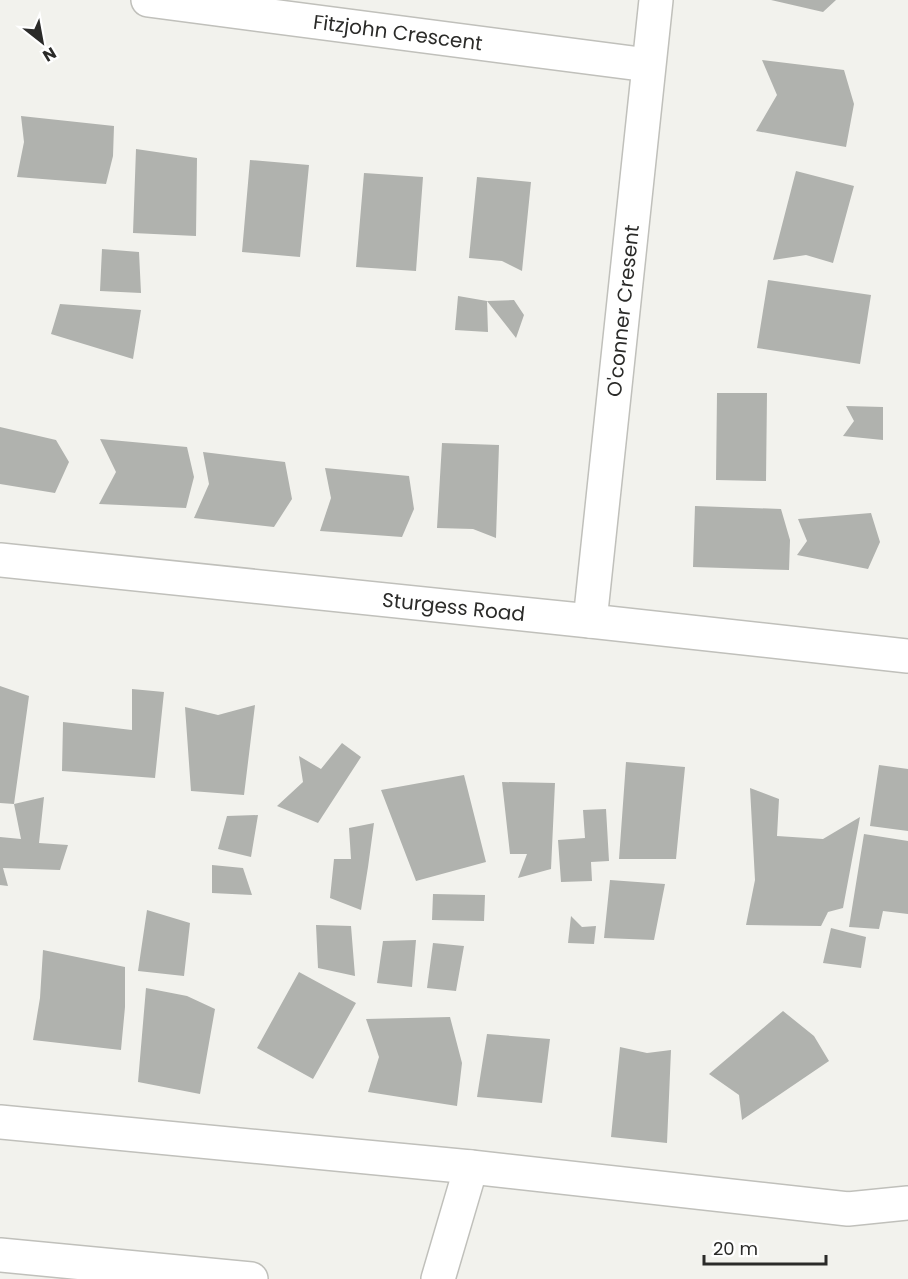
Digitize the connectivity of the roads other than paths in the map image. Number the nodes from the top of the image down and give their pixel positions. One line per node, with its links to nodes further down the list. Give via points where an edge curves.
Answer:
1 (148, 0): 3 (street, Fitzjohn Crescent)
2 (656, 0): 3 (street, O'conner Cresent)
3 (648, 65): 5 (street, O'conner Cresent)
4 (0, 560): 5 (street, Sturgess Road)
5 (590, 621): 6 (street, Sturgess Road)
6 (908, 656)
7 (0, 1122): 8 (street)
8 (471, 1167): 9 (street, via 848,1209); 12 (street)
9 (908, 1203)
10 (0, 1255): 11 (street)
11 (250, 1279)
12 (438, 1279)

